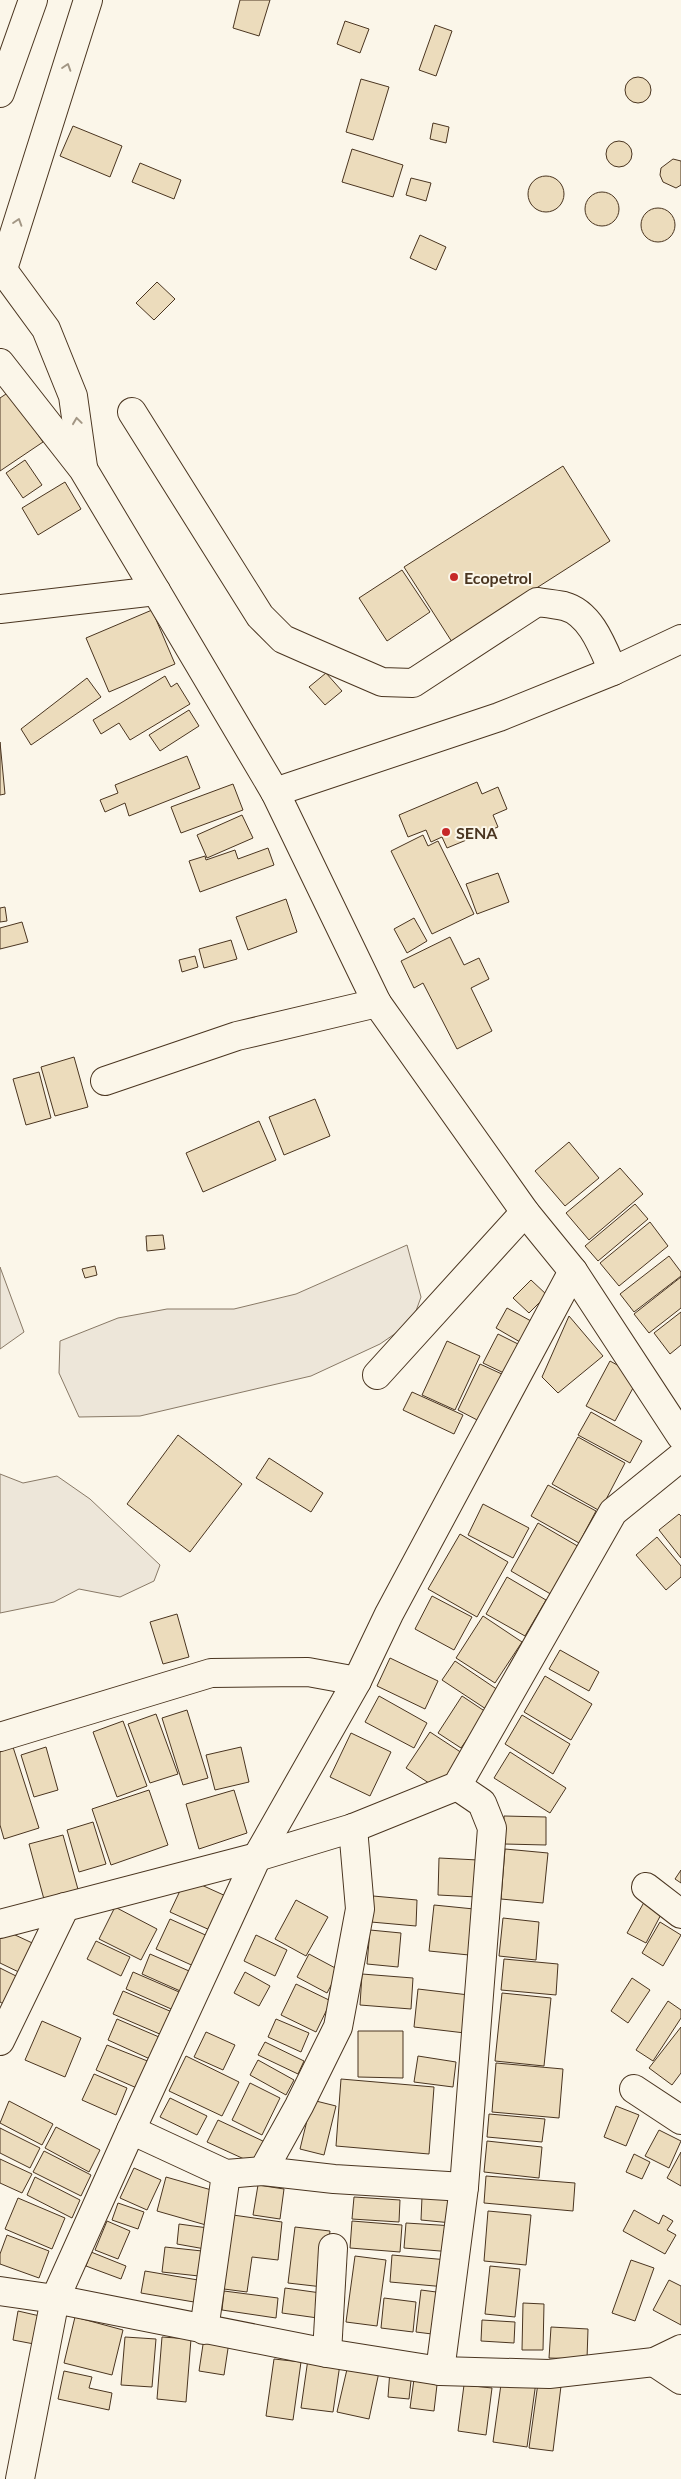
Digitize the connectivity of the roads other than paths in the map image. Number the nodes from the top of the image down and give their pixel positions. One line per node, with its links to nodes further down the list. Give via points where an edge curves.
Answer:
1 (33, 0): 3 (street)
2 (88, 0): 4 (street, one-way to 2)
3 (0, 93)
4 (1, 268): 7 (street, one-way to 4, via 73,396 46,328)
5 (0, 363): 7 (street)
6 (132, 412): 11 (street, via 260,616 283,639 382,682 413,683 537,602 565,606 581,614 600,641)
7 (83, 469): 8 (street)
8 (156, 590): 9 (street); 12 (street)
9 (0, 609)
10 (681, 639): 11 (street)
11 (613, 672): 12 (street, via 498,717)
12 (275, 792): 13 (street)
13 (377, 1003): 14 (street, via 237,1036); 15 (street)
14 (104, 1081)
15 (525, 1212): 16 (street); 17 (street)
16 (573, 1271): 18 (street); 20 (street, via 389,1614)
17 (377, 1375)
18 (681, 1436)
19 (681, 1458): 22 (street, via 613,1512)
20 (357, 1681): 21 (street, via 308,1672 210,1673); 24 (street)
21 (0, 1737)
22 (458, 1786): 23 (street); 35 (street, via 482,1803 492,1828)
23 (353, 1828): 24 (street); 33 (street, via 360,1909 338,2027)
24 (257, 1858): 26 (street); 32 (street)
25 (646, 1887): 27 (street)
26 (65, 1907): 28 (street); 29 (street)
27 (681, 1914)
28 (0, 1924)
29 (0, 2042)
30 (634, 2089): 31 (street)
31 (681, 2120)
32 (131, 2130): 34 (street); 38 (street)
33 (262, 2171): 34 (street); 35 (street)
34 (226, 2174): 39 (street)
35 (464, 2187): 43 (street)
36 (333, 2248): 41 (street)
37 (0, 2291): 38 (street)
38 (55, 2299): 39 (street); 45 (street)
39 (204, 2330): 41 (street)
40 (681, 2349): 42 (street)
41 (327, 2353): 43 (street)
42 (654, 2362): 43 (street, via 549,2374); 44 (street)
43 (440, 2371)
44 (681, 2380)
45 (20, 2479)

